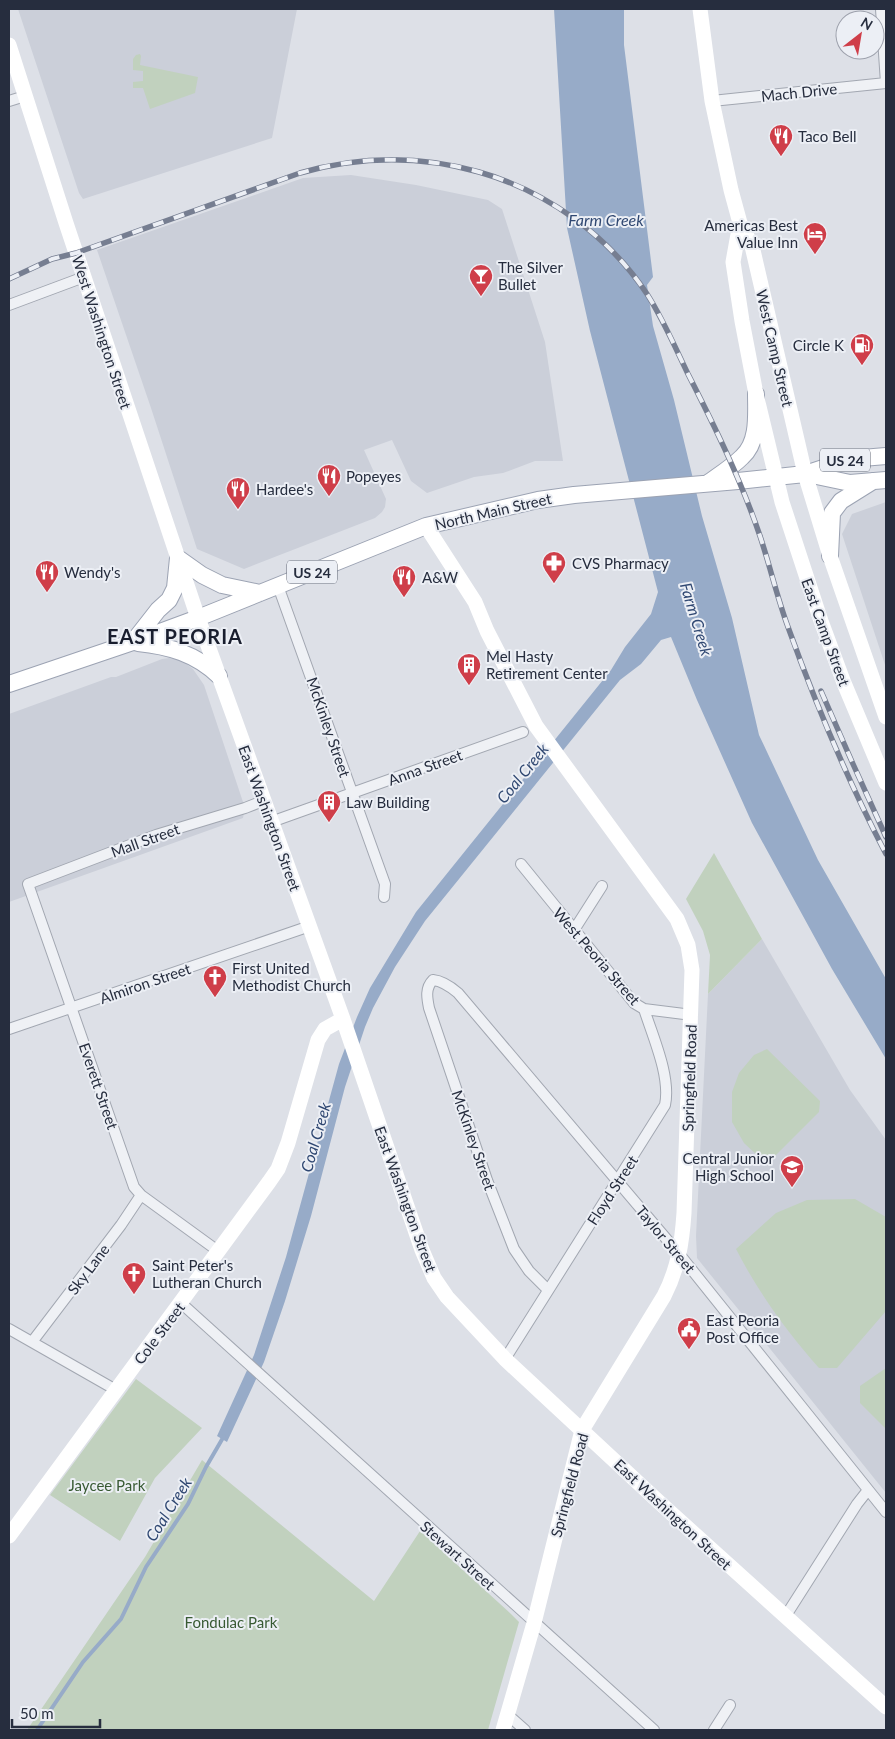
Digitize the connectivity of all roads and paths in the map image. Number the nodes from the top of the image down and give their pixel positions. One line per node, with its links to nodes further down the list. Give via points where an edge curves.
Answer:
1 (700, 9): 7 (main road, West Camp Street)
2 (881, 9): 4 (street)
3 (9, 44): 5 (main road, West Washington Street)
4 (886, 83): 7 (street, Mach Drive)
5 (25, 96): 6 (street); 9 (main road, West Washington Street)
6 (9, 101)
7 (712, 101): 8 (main road, West Camp Street)
8 (740, 223): 11 (main road, West Camp Street, via 733,262); 13 (main road, West Camp Street, via 752,246)
9 (84, 277): 10 (street); 19 (main road, West Washington Street)
10 (9, 305)
11 (756, 394): 14 (main road, West Camp Street); 16 (main road, via 755,427 749,448 744,456)
12 (886, 456): 13 (main road, North Main Street / US 24, via 850,459)
13 (805, 474): 14 (main road, North Main Street / US 24); 15 (main road, North Main Street / US 24, via 850,483); 18 (main road, East Camp Street)
14 (777, 477): 16 (main road, North Main Street / US 24); 28 (main road, East Camp Street, via 782,502 821,621)
15 (879, 481): 18 (main road, via 841,501 832,513)
16 (708, 483): 17 (main road, North Main Street / US 24, via 538,500)
17 (426, 526): 20 (main road, North Main Street / US 24); 41 (main road, Springfield Road, via 475,602 520,696 549,745 680,926 691,961)
18 (830, 556): 26 (main road, East Camp Street)
19 (178, 558): 21 (main road, via 222,585); 22 (main road, West Washington Street); 23 (main road, via 175,588 169,600)
20 (278, 586): 21 (main road, North Main Street / US 24); 29 (street, McKinley Street)
21 (260, 593): 22 (main road, North Main Street / US 24)
22 (198, 618): 23 (main road, US 24); 24 (main road, East Washington Street)
23 (133, 642): 24 (main road, via 156,644 186,653 210,667); 25 (main road, US 24)
24 (218, 676): 30 (main road, East Washington Street)
25 (9, 684)
26 (886, 718)
27 (522, 732): 29 (street, Anna Street)
28 (886, 783)
29 (352, 794): 31 (street, Anna Street); 35 (street, McKinley Street, via 385,884)
30 (263, 801): 31 (main road, East Washington Street); 33 (street, Mall Street, via 156,835)
31 (271, 822): 36 (main road, East Washington Street)
32 (520, 864): 37 (street, West Peoria Street)
33 (28, 884): 39 (street, Everett Street)
34 (602, 886): 37 (street)
35 (384, 897)
36 (310, 926): 39 (street, Almiron Street); 42 (main road, East Washington Street)
37 (574, 930): 40 (street, West Peoria Street, via 634,1003)
38 (433, 980): 44 (street, Taylor Street, via 452,987 458,993); 48 (street, McKinley Street, via 428,987 429,1008 487,1180 514,1249)
39 (72, 1008): 43 (street, Almiron Street); 45 (street, Everett Street, via 134,1187)
40 (644, 1009): 41 (street, West Peoria Street); 44 (street, Floyd Street, via 660,1060 666,1098 660,1115)
41 (692, 1015): 47 (main road, Springfield Road)
42 (343, 1019): 46 (main road, Cole Street, via 325,1029 318,1040 278,1169); 52 (main road, East Washington Street, via 433,1275 447,1297)
43 (9, 1029)
44 (617, 1181): 47 (street, Taylor Street); 48 (street, Floyd Street)
45 (141, 1195): 46 (street, Everett Street); 51 (street, Sky Lane)
46 (218, 1251): 49 (main road, Cole Street)
47 (680, 1256): 54 (main road, Springfield Road, via 664,1296); 55 (street, Taylor Street)
48 (548, 1290): 52 (street, Floyd Street)
49 (181, 1303): 53 (main road, Cole Street); 59 (street, Stewart Street)
50 (9, 1328): 51 (street)
51 (32, 1342): 53 (street)
52 (505, 1359): 54 (main road, East Washington Street)
53 (116, 1390): 57 (main road, Cole Street)
54 (582, 1430): 58 (main road, East Washington Street); 59 (main road, Springfield Road)
55 (868, 1490): 56 (street, Taylor Street); 58 (street)
56 (886, 1512)
57 (9, 1536)
58 (785, 1617): 61 (main road, East Washington Street)
59 (534, 1623): 62 (main road, Springfield Road); 65 (street, Stewart Street)
60 (730, 1705): 66 (street)
61 (886, 1707)
62 (508, 1715): 63 (main road, Springfield Road); 64 (street)
63 (503, 1730)
64 (525, 1730)
65 (654, 1730)
66 (714, 1730)

